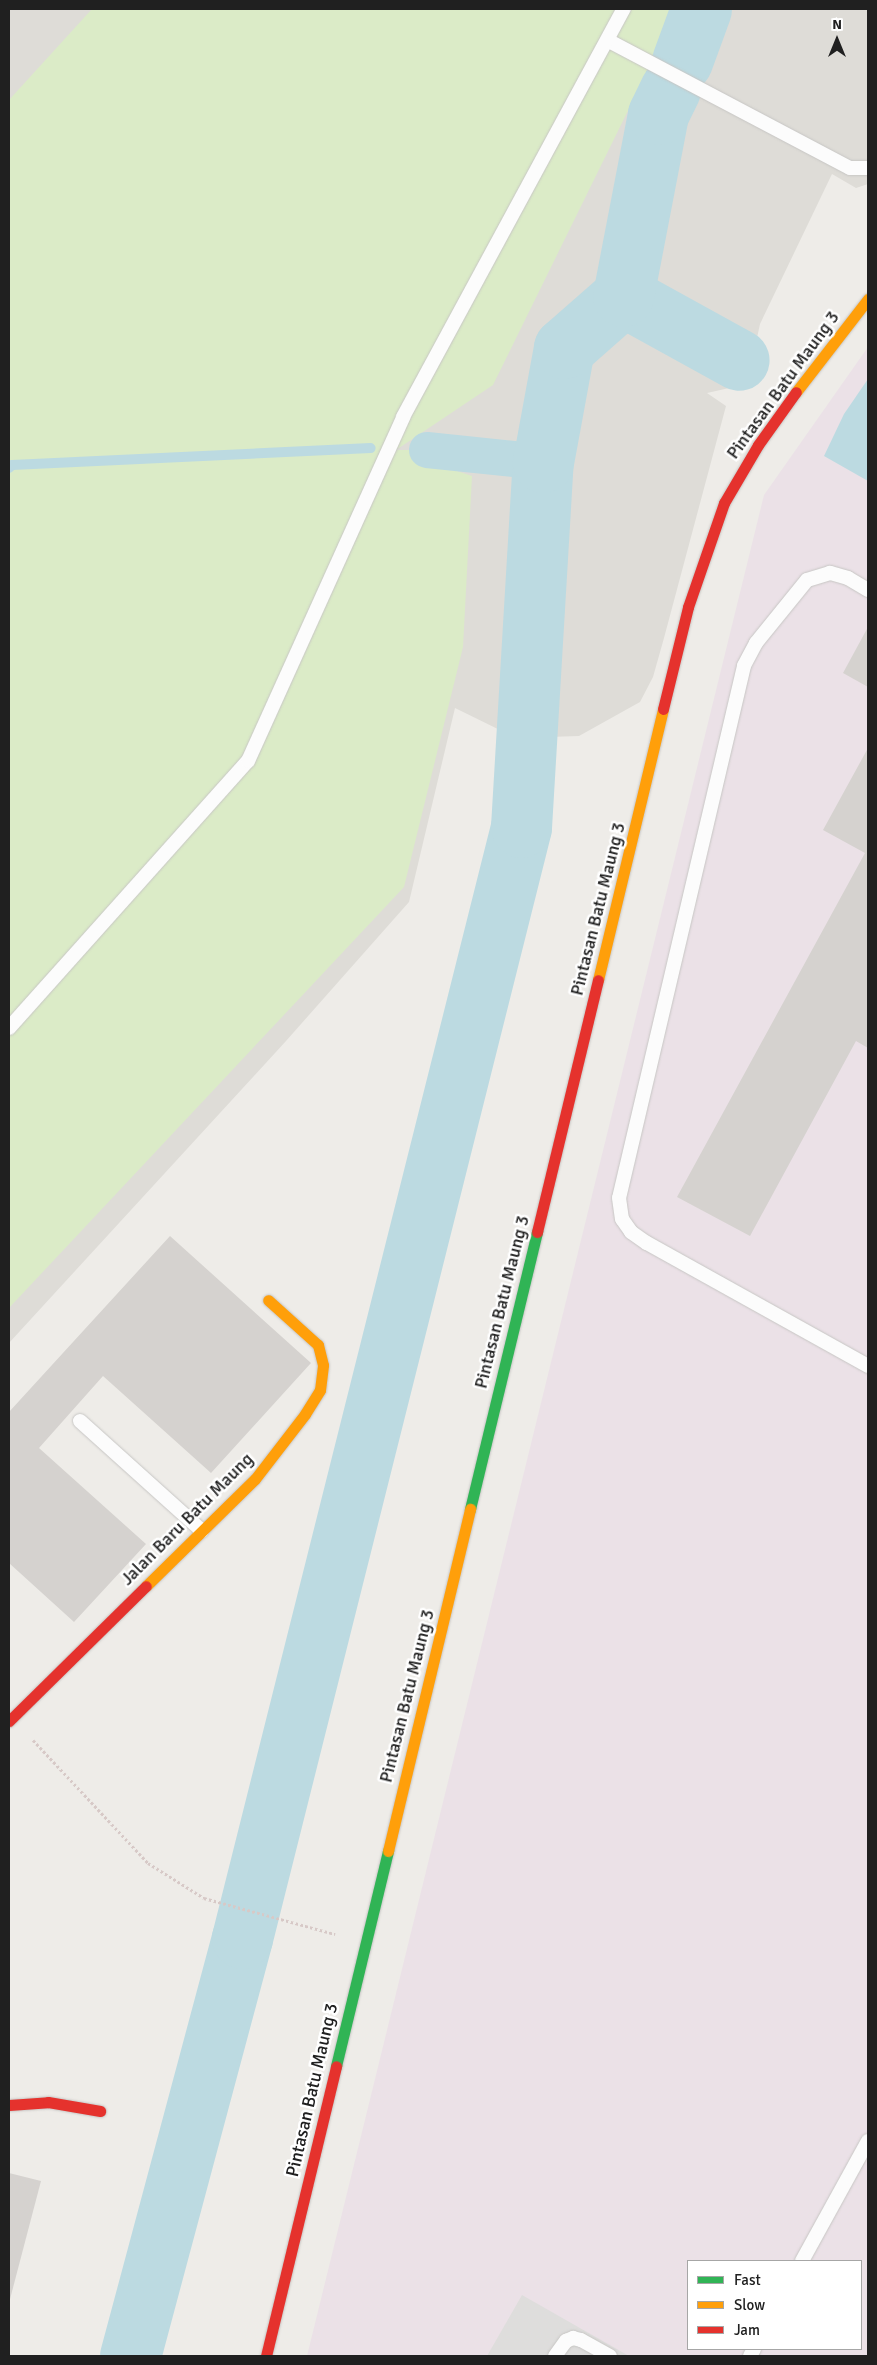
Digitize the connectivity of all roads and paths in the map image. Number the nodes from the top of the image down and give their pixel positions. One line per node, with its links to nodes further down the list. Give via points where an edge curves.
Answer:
1 (624, 9): 2 (lane)
2 (609, 41): 3 (lane, via 850,168); 6 (lane, via 403,417 248,760)
3 (868, 168)
4 (868, 299): 12 (street, Pintasan Batu Maung 3, via 824,353 758,445 724,503 688,607)
5 (868, 590): 8 (lane, via 848,578 830,573 807,580 756,643 744,666 619,1198 622,1219 639,1238)
6 (9, 1028)
7 (268, 1300): 10 (street, Jalan Baru Batu Maung, via 318,1345 323,1365 320,1390 255,1479)
8 (868, 1366)
9 (80, 1421): 10 (lane)
10 (202, 1531): 11 (street, Jalan Baru Batu Maung)
11 (10, 1720): 12 (path, via 148,1863 204,1898)
12 (365, 1942): 17 (street, Pintasan Batu Maung 3)
13 (9, 2105): 14 (street, via 48,2102)
14 (100, 2111)
15 (868, 2141): 16 (lane)
16 (803, 2260)
17 (266, 2356)
18 (555, 2356): 19 (lane, via 566,2341 573,2338)
19 (610, 2356)

